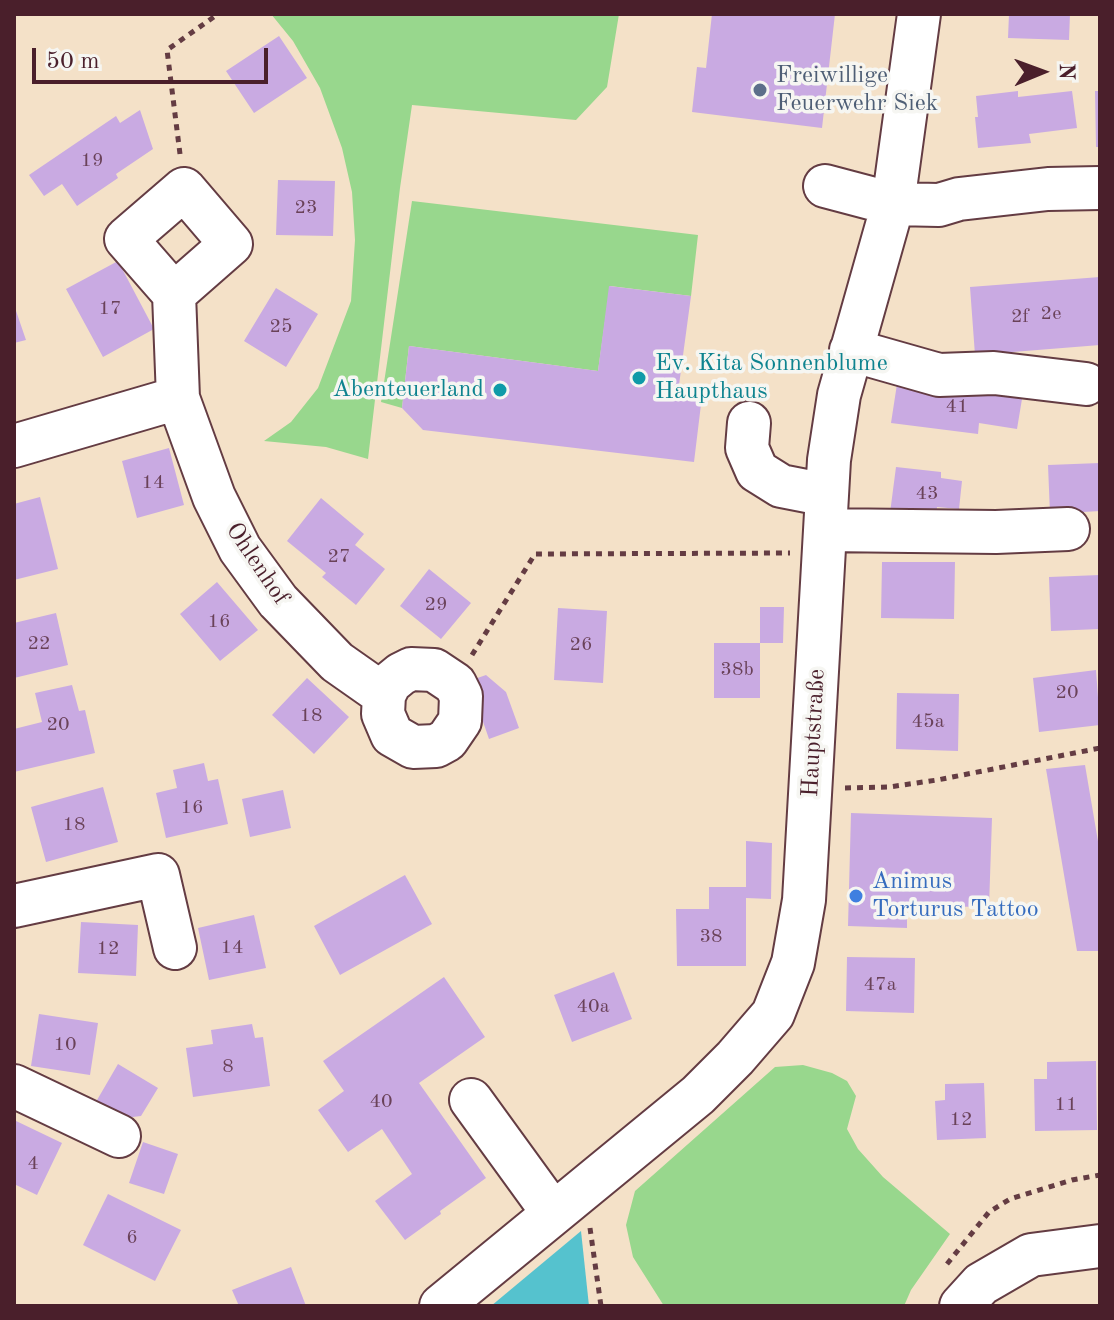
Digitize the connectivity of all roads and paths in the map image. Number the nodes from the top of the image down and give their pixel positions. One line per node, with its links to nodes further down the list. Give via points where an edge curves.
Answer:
1 (218, 14): 5 (path, via 167,50)
2 (919, 14): 6 (street, Hauptstraße)
3 (825, 186): 6 (street)
4 (1100, 188): 6 (street, via 1048,189 939,205)
5 (184, 189): 7 (street, via 231,244); 7 (street, via 126,239)
6 (893, 204): 8 (street, Hauptstraße)
7 (174, 294): 10 (street, Ohlenhof)
8 (851, 350): 9 (street, via 939,375 994,373); 13 (street, Hauptstraße, via 829,460)
9 (1086, 384)
10 (178, 398): 12 (street); 16 (street, Ohlenhof, via 214,497 240,549 287,611 337,662)
11 (749, 423): 13 (street, via 747,448 757,471)
12 (14, 446)
13 (825, 526): 14 (street); 15 (path, via 535,554); 18 (street, Hauptstraße)
14 (1068, 529)
15 (455, 684): 16 (street, via 434,670 411,669 390,683); 16 (street, via 461,696 460,721 447,740 424,748 392,735 383,714)
16 (384, 695)
17 (1100, 748): 18 (path, via 913,784)
18 (812, 789): 25 (street, Hauptstraße, via 804,900 793,963 773,1014 698,1095)
19 (14, 906): 20 (street, via 158,875)
20 (175, 948)
21 (14, 1086): 23 (street)
22 (471, 1100): 25 (street)
23 (119, 1136)
24 (1100, 1175): 27 (path, via 1010,1199 989,1212)
25 (566, 1203): 28 (street, Hauptstraße); 29 (path, via 590,1225)
26 (1100, 1246): 30 (street, via 1031,1255 981,1284)
27 (945, 1267)
28 (441, 1306)
29 (601, 1306)
30 (961, 1306)

